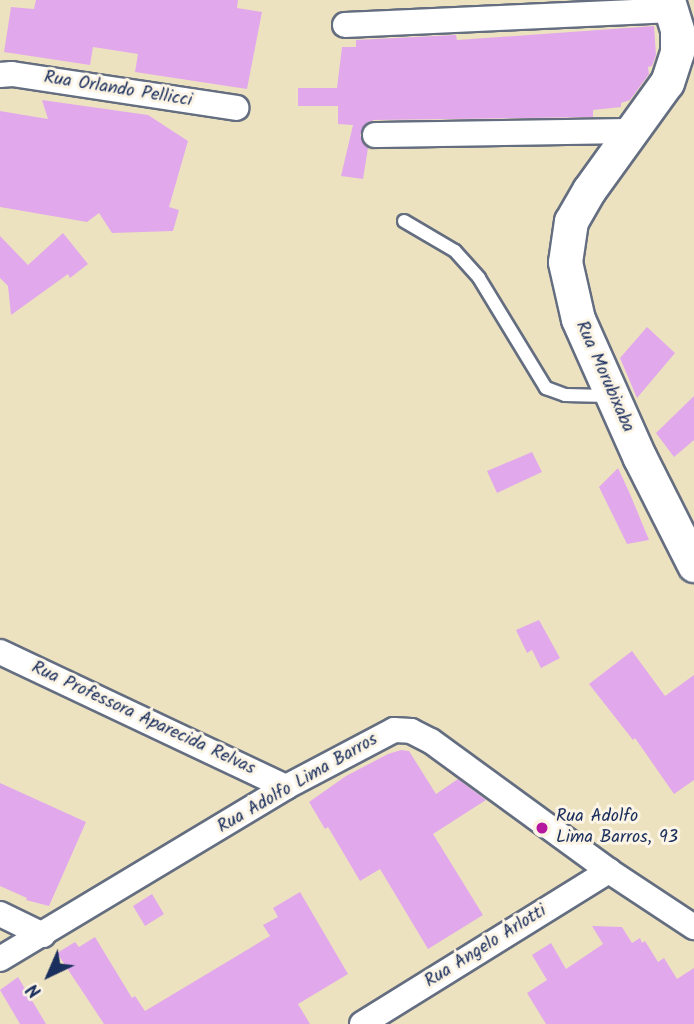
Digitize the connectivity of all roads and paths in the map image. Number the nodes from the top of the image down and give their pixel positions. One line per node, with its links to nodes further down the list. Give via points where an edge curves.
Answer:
1 (670, 5): 2 (street); 3 (street, Rua Morubixaba)
2 (345, 25)
3 (686, 61): 6 (street, Rua Morubixaba)
4 (0, 75): 5 (street, Rua Orlando Pellicci)
5 (236, 108)
6 (632, 131): 7 (street); 9 (street, Rua Morubixaba, via 571,220 565,262 578,319)
7 (375, 135)
8 (404, 221): 9 (lane, via 455,251 479,278 546,388 565,395)
9 (612, 396): 10 (street, Rua Morubixaba)
10 (694, 565)
11 (0, 652): 12 (street, Rua Professora Aparecida Relvas)
12 (286, 787): 13 (street, Rua Adolfo Lima Barros, via 372,739 394,730 411,731); 16 (street, Rua Adolfo Lima Barros)
13 (609, 871): 15 (street, Rua Adolfo Lima Barros); 18 (street, Rua Angelo Arlotti)
14 (0, 914): 16 (street)
15 (694, 928)
16 (43, 934): 17 (street, Rua Adolfo Lima Barros)
17 (0, 959)
18 (362, 1024)

